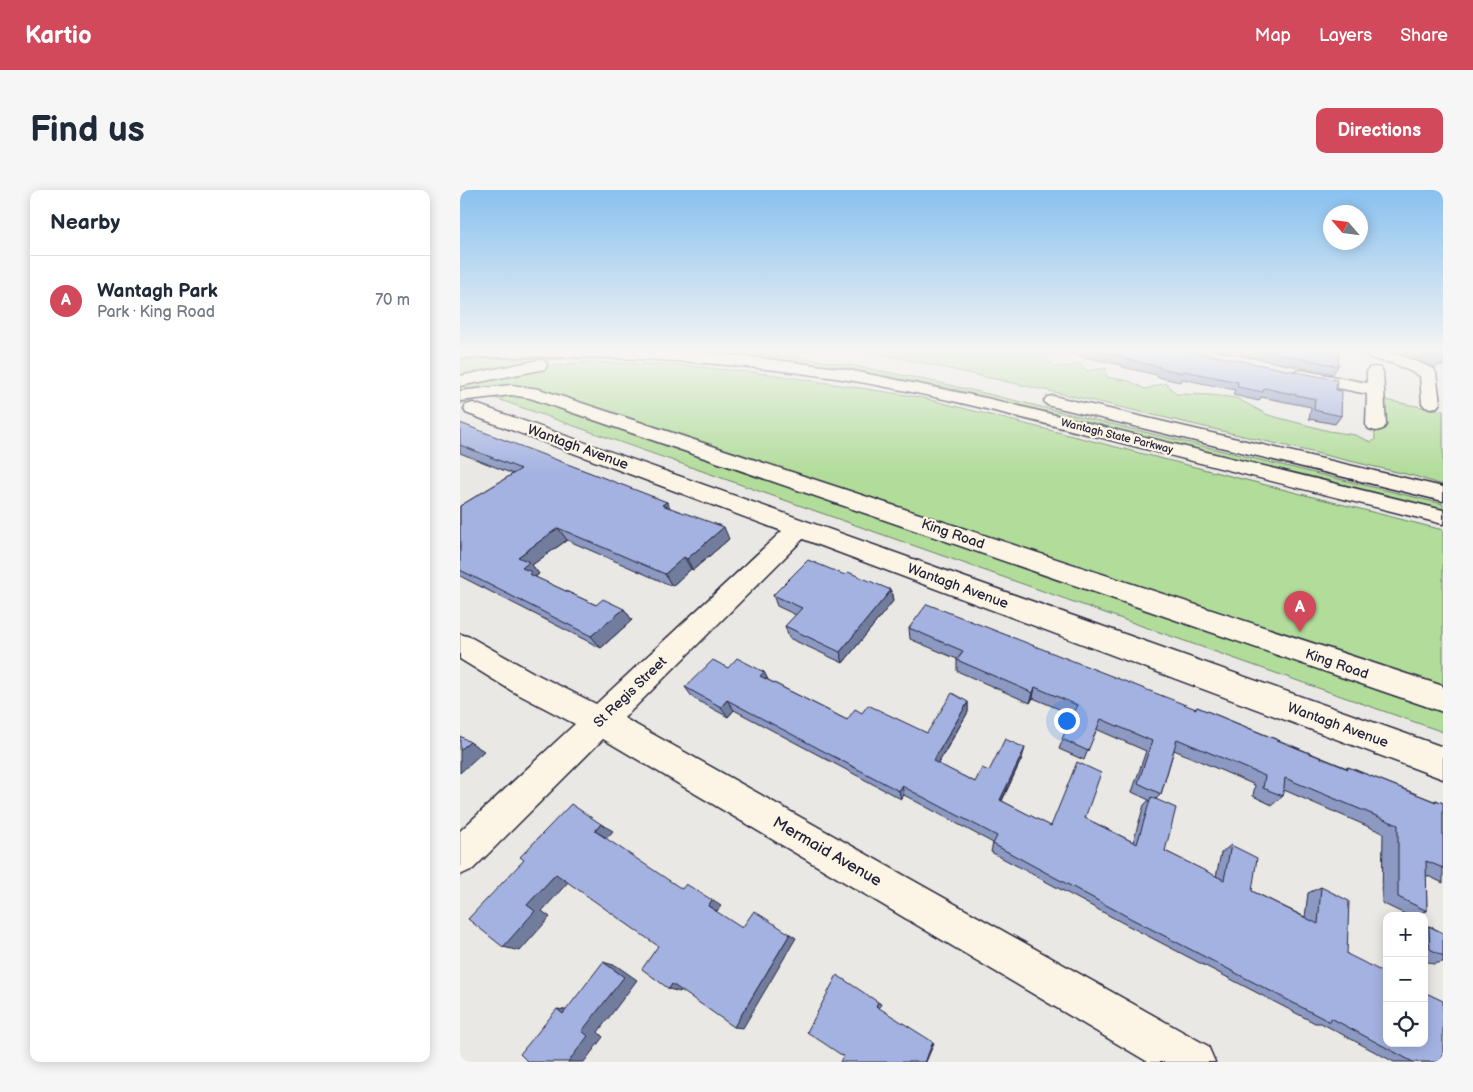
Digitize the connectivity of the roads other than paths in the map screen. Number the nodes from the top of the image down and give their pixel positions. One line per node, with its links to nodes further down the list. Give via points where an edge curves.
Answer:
1 (1375, 390): 9 (main road)
2 (502, 391): 7 (main road, King Road, via 484,392)
3 (516, 391): 14 (main road, King Road, via 534,393)
4 (929, 391): 11 (main road, Wantagh State Parkway)
5 (1433, 391): 8 (main road)
6 (1034, 396): 10 (main road, Wantagh State Parkway)
7 (466, 402): 12 (main road, Wantagh Avenue)
8 (1431, 403)
9 (1376, 425)
10 (1443, 494)
11 (1443, 517)
12 (800, 528): 15 (main road, St Regis Street); 16 (main road, Wantagh Avenue)
13 (460, 645): 15 (main road, Mermaid Avenue)
14 (1443, 699)
15 (600, 721): 17 (main road, St Regis Street); 18 (main road, Mermaid Avenue)
16 (1443, 763)
17 (460, 856)
18 (1192, 1062)

